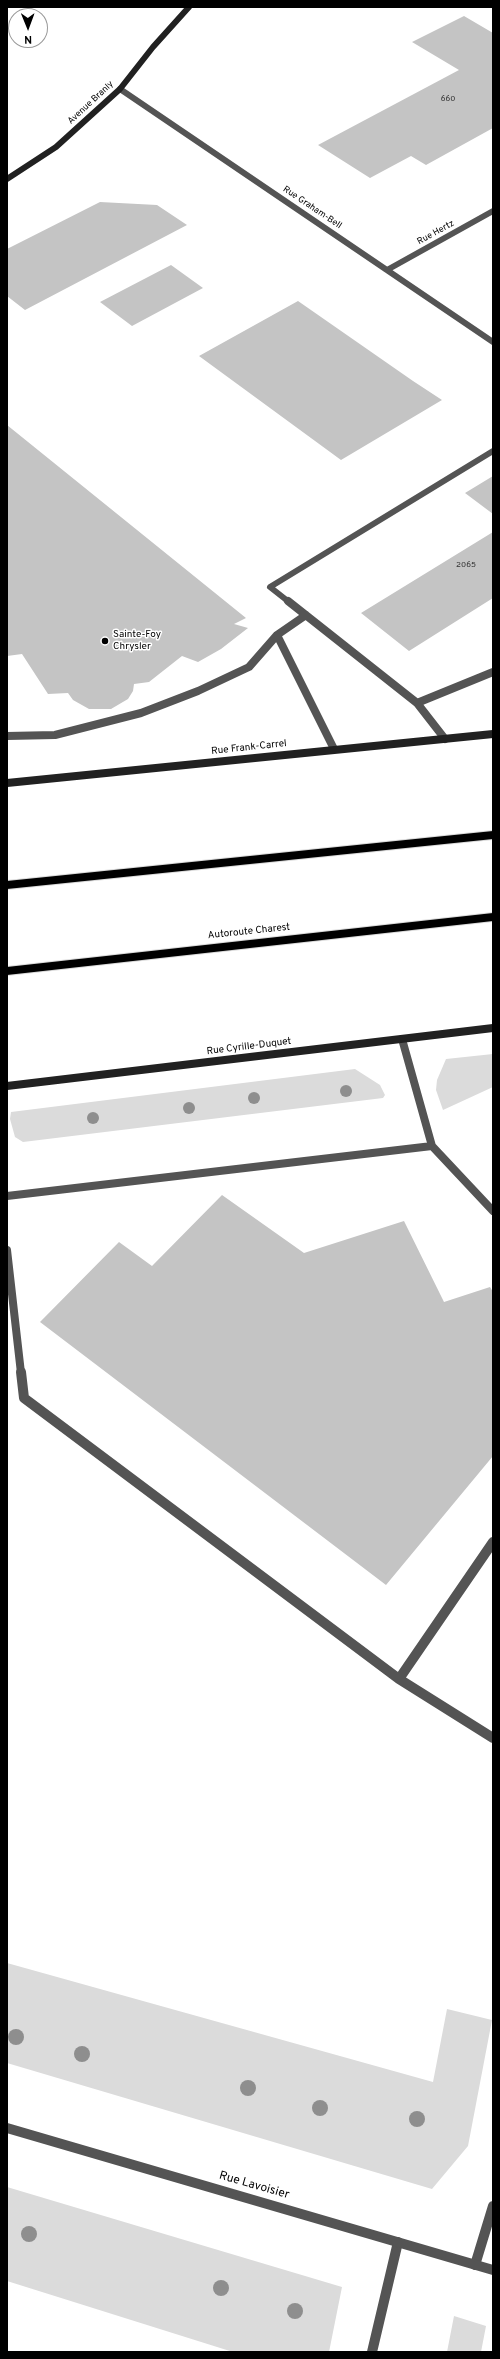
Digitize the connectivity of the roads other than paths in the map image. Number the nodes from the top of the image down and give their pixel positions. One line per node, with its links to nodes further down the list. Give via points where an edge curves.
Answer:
1 (189, 7): 2 (street, Avenue Branly)
2 (120, 89): 3 (street, Avenue Branly, via 56,147); 5 (street, Rue Graham-Bell)
3 (7, 179)
4 (493, 211): 5 (street, Rue Hertz)
5 (387, 270): 6 (street, Rue Graham-Bell)
6 (493, 342)
7 (493, 451): 8 (street, via 270,588)
8 (306, 615): 9 (street); 11 (street)
9 (277, 635): 13 (street, via 249,667 198,691 141,713 55,735); 15 (street)
10 (493, 672): 11 (street)
11 (417, 703): 14 (street)
12 (493, 734): 14 (street, Rue Frank-Carrel)
13 (7, 736)
14 (445, 739): 15 (street, Rue Frank-Carrel)
15 (334, 749): 16 (street, Rue Frank-Carrel)
16 (7, 783)
17 (493, 835): 18 (highway)
18 (7, 885)
19 (493, 917): 20 (highway, Autoroute Charest)
20 (7, 971)
21 (493, 1028): 22 (street, Rue Cyrille-Duquet)
22 (402, 1039): 23 (street, Rue Cyrille-Duquet); 24 (street)
23 (7, 1086)
24 (432, 1146): 25 (street); 26 (street)
25 (7, 1196)
26 (493, 1211)
27 (7, 1250): 29 (street, via 24,1398)
28 (493, 1542): 29 (street)
29 (399, 1679): 30 (street)
30 (493, 1738)
31 (7, 2128): 33 (street, Rue Lavoisier)
32 (493, 2206): 34 (street)
33 (398, 2242): 34 (street, Rue Lavoisier); 36 (street)
34 (475, 2265): 35 (street, Rue Lavoisier)
35 (493, 2270)
36 (372, 2352)

